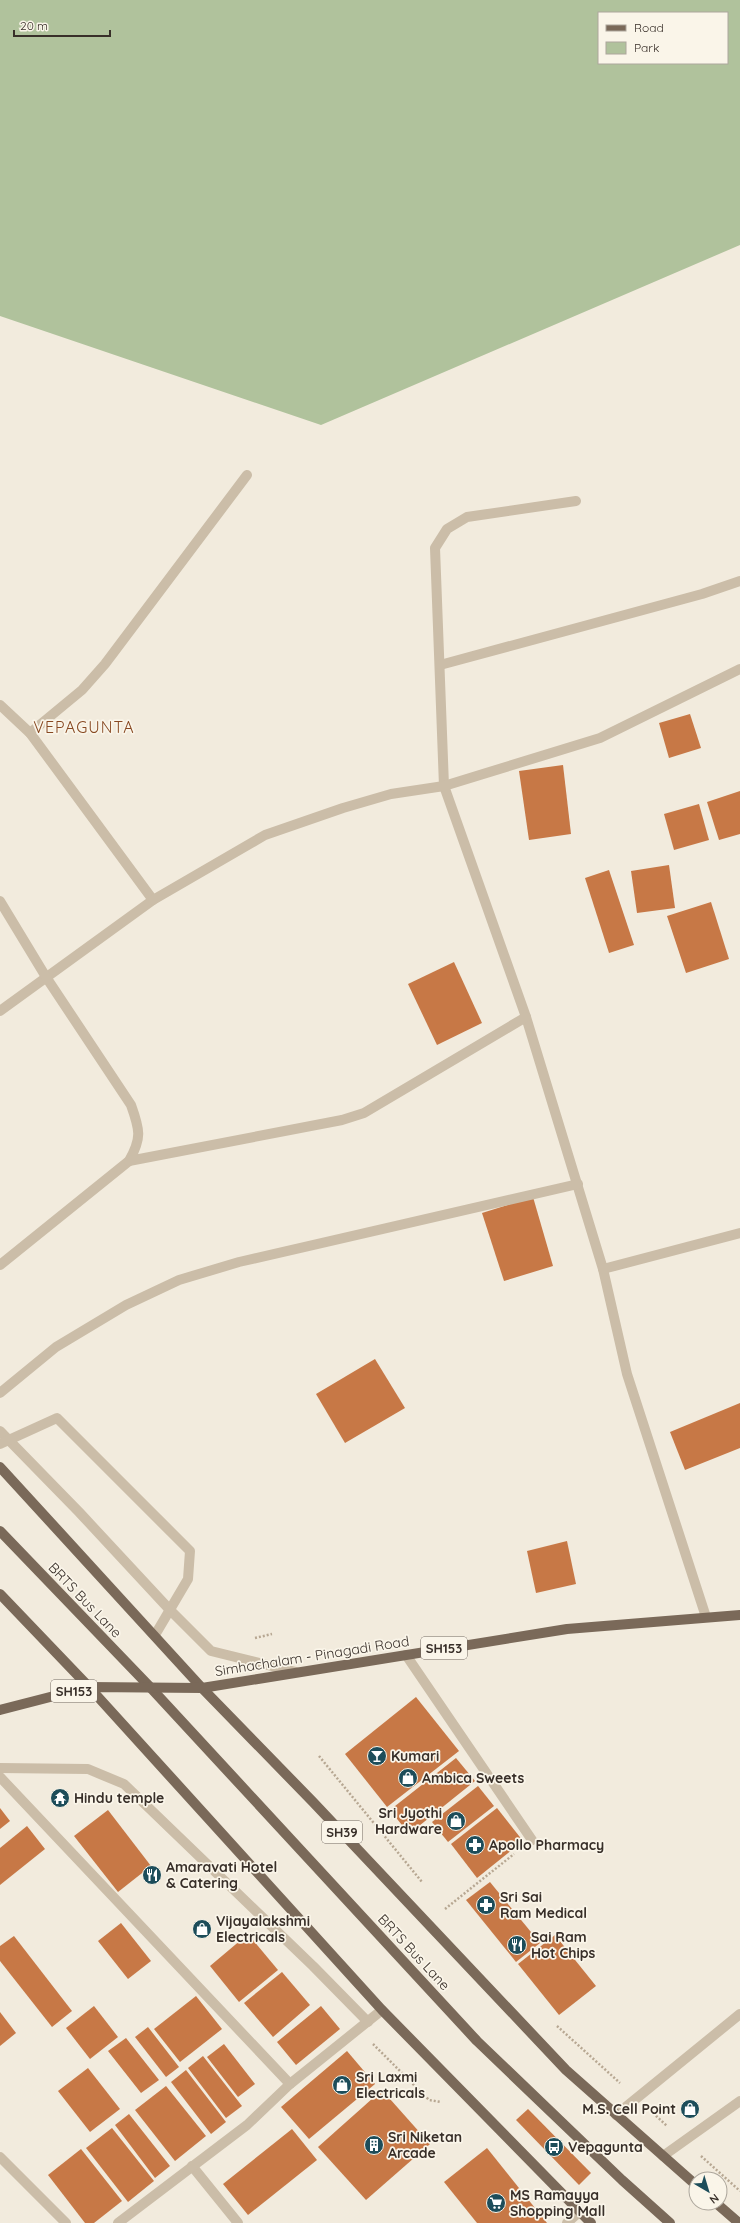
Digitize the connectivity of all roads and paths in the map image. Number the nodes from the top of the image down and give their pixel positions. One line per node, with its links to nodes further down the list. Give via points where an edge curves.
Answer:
1 (247, 475): 7 (street, via 105,664 82,690)
2 (576, 501): 4 (street, via 467,516 447,528 435,548)
3 (740, 582): 4 (street)
4 (440, 665): 8 (street)
5 (740, 668): 8 (street, via 600,738)
6 (0, 705): 7 (street)
7 (30, 733): 9 (street)
8 (444, 786): 9 (street, via 390,794 265,835); 13 (street)
9 (153, 900): 11 (street)
10 (0, 901): 11 (street)
11 (46, 977): 12 (street); 14 (street, via 131,1105 139,1127 138,1144)
12 (0, 1011)
13 (526, 1018): 14 (street, via 364,1114); 15 (street)
14 (129, 1161): 17 (street)
15 (578, 1184): 18 (street); 19 (street, via 239,1262 179,1280 126,1305 56,1347)
16 (740, 1233): 18 (street)
17 (0, 1265)
18 (603, 1269): 26 (street, via 627,1374)
19 (0, 1393)
20 (0, 1431): 21 (street)
21 (4, 1442): 25 (street, via 79,1512); 25 (street, via 57,1418 190,1552 188,1579)
22 (0, 1467): 28 (main road, SH39)
23 (0, 1531): 32 (main road, BRTS Bus Lane)
24 (0, 1594): 31 (main road)
25 (170, 1610): 28 (street); 30 (street, via 211,1651)
26 (706, 1617): 27 (main road, Simhachalam - Pinagadi Road / SH153); 29 (main road, Simhachalam - Pinagadi Road / SH153, via 567,1629)
27 (739, 1617)
28 (155, 1635): 33 (main road, SH39)
29 (406, 1654): 30 (main road, Simhachalam - Pinagadi Road / SH153); 38 (street)
30 (296, 1672): 33 (main road, Simhachalam - Pinagadi Road / SH153)
31 (89, 1687): 32 (main road, SH153); 34 (main road, SH153); 43 (main road)
32 (150, 1687): 33 (main road, Simhachalam - Pinagadi Road / SH153); 62 (main road, BRTS Bus Lane, via 477,2041)
33 (202, 1688): 50 (main road, SH39, via 566,2070)
34 (0, 1710)
35 (319, 1756): 39 (path)
36 (0, 1768): 46 (street, via 88,1769 124,1784)
37 (0, 1777): 47 (street)
38 (532, 1840): 41 (path)
39 (424, 1885)
40 (439, 1904): 41 (path)
41 (445, 1910): 42 (path)
42 (450, 1915)
43 (382, 2010): 46 (street); 56 (main road)
44 (740, 2014): 48 (street)
45 (552, 2021): 48 (path)
46 (368, 2022): 47 (street)
47 (290, 2084): 53 (street, via 247,2125)
48 (636, 2098): 50 (street)
49 (740, 2101): 51 (street)
50 (616, 2115): 51 (main road, SH39)
51 (663, 2156): 54 (main road, SH39)
52 (0, 2157): 57 (street)
53 (192, 2166): 58 (street); 59 (street)
54 (688, 2178)
55 (725, 2211): 63 (main road)
56 (579, 2212): 60 (street); 61 (main road)
57 (66, 2223)
58 (118, 2223)
59 (238, 2223)
60 (567, 2223)
61 (591, 2223)
62 (670, 2223)
63 (739, 2223)

